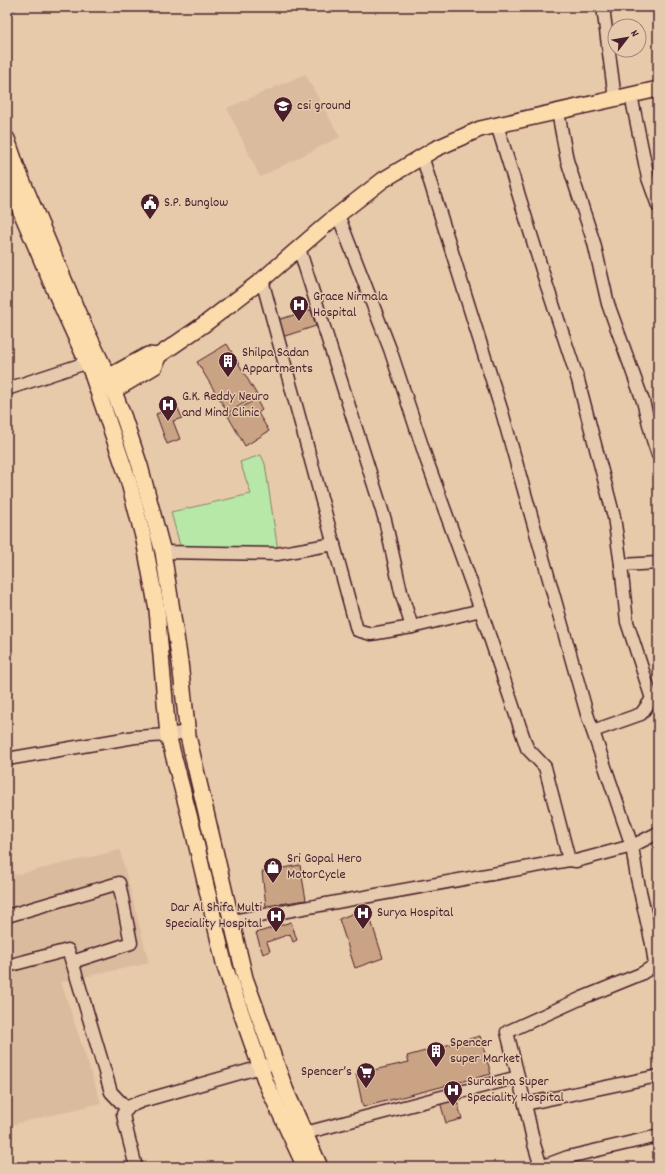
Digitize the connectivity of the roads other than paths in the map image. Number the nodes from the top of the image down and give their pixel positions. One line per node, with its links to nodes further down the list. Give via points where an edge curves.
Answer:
1 (603, 7): 4 (street)
2 (658, 89): 3 (main road)
3 (631, 95): 4 (main road); 11 (street, via 648,178)
4 (615, 99): 5 (main road)
5 (558, 112): 6 (main road); 18 (street, via 566,160 594,243 608,304 643,401)
6 (497, 125): 8 (main road, via 480,129); 22 (street, via 578,380 614,517)
7 (7, 139): 9 (main road)
8 (422, 156): 12 (main road, via 383,180); 28 (street, via 502,412)
9 (12, 169): 15 (main road, via 78,312)
10 (7, 179): 15 (main road, via 57,296)
11 (658, 206)
12 (338, 215): 13 (main road); 23 (street, via 390,349)
13 (299, 248): 14 (main road); 24 (street, via 385,520 401,592)
14 (262, 280): 16 (main road, via 158,356 148,355); 19 (street)
15 (93, 360): 16 (main road); 17 (street); 26 (main road, via 94,378 128,479 144,540 157,610)
16 (110, 384): 20 (main road, via 140,466)
17 (7, 389)
18 (658, 455)
19 (334, 544): 20 (street, via 277,554); 24 (street, via 357,630 371,634)
20 (164, 552): 25 (main road)
21 (658, 563): 22 (street)
22 (621, 565): 27 (street, via 627,622)
23 (481, 610): 24 (street); 34 (street, via 527,748 545,767)
24 (412, 627)
25 (181, 676): 26 (main road); 29 (main road)
26 (163, 680): 30 (main road)
27 (655, 701): 28 (street, via 641,714)
28 (593, 731): 33 (street)
29 (187, 732): 30 (street); 36 (main road)
30 (168, 735): 31 (street, via 136,737); 40 (main road, via 225,967)
31 (7, 759)
32 (658, 833): 33 (street)
33 (632, 846): 34 (street, via 576,861); 42 (street, via 655,965 641,974 507,1032)
34 (569, 860): 36 (street)
35 (7, 916): 37 (street, via 119,883 131,943)
36 (232, 921): 39 (main road, via 245,978)
37 (72, 962): 38 (street, via 68,950); 44 (street, via 111,1092)
38 (7, 966)
39 (276, 1062): 40 (street); 45 (main road)
40 (260, 1067): 44 (street, via 142,1101); 48 (main road)
41 (658, 1076): 43 (street)
42 (518, 1077): 43 (street); 45 (street)
43 (525, 1104): 50 (street)
44 (127, 1109): 47 (street, via 123,1114)
45 (305, 1133): 49 (main road)
46 (658, 1136): 50 (street, via 568,1157)
47 (136, 1167)
48 (305, 1167)
49 (320, 1167)
50 (541, 1167)

